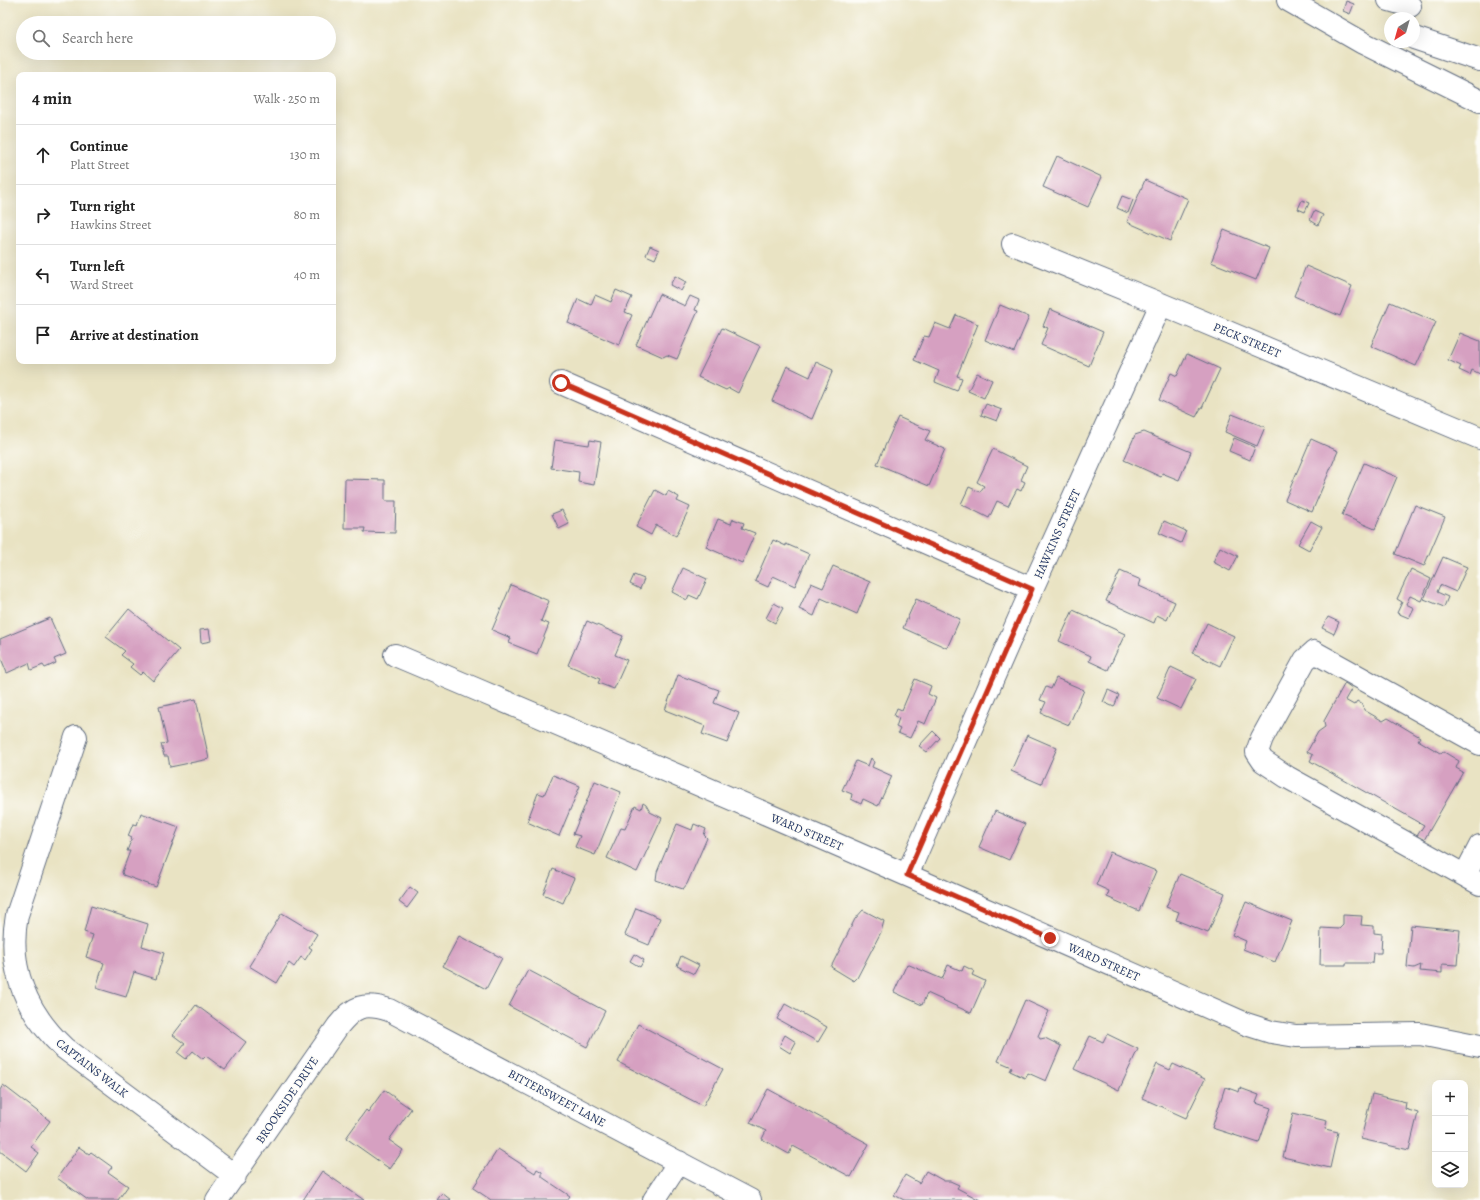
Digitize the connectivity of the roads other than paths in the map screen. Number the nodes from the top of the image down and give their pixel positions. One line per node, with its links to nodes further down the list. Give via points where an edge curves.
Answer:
1 (1288, 0): 5 (street, via 1363,43)
2 (1389, 0): 3 (street)
3 (1410, 8)
4 (1420, 40): 6 (street)
5 (1399, 50): 7 (street)
6 (1480, 60)
7 (1480, 101)
8 (1013, 244): 9 (street, PECK STREET)
9 (1161, 304): 11 (street, PECK STREET); 12 (street, HAWKINS STREET)
10 (561, 383): 12 (street)
11 (1480, 438)
12 (1032, 589): 17 (street, HAWKINS STREET)
13 (395, 655): 17 (street, WARD STREET)
14 (76, 737): 22 (street, CAPTAINS WALK, via 17,915 14,949 22,987 39,1020 64,1048)
15 (1480, 744): 18 (street, via 1314,652 1305,660 1262,738 1257,752 1263,761 1287,777)
16 (1480, 846): 18 (street)
17 (907, 875): 20 (street, WARD STREET, via 1246,1024 1271,1032 1296,1036 1420,1034)
18 (1472, 880)
19 (361, 1006): 21 (street, BITTERSWEET LANE, via 388,1010); 22 (street, BROOKSIDE DRIVE, via 352,1010 338,1026)
20 (1480, 1046)
21 (679, 1162): 24 (street); 25 (street, BITTERSWEET LANE)
22 (235, 1176): 23 (street, BROOKSIDE DRIVE)
23 (218, 1200)
24 (654, 1200)
25 (750, 1200)

